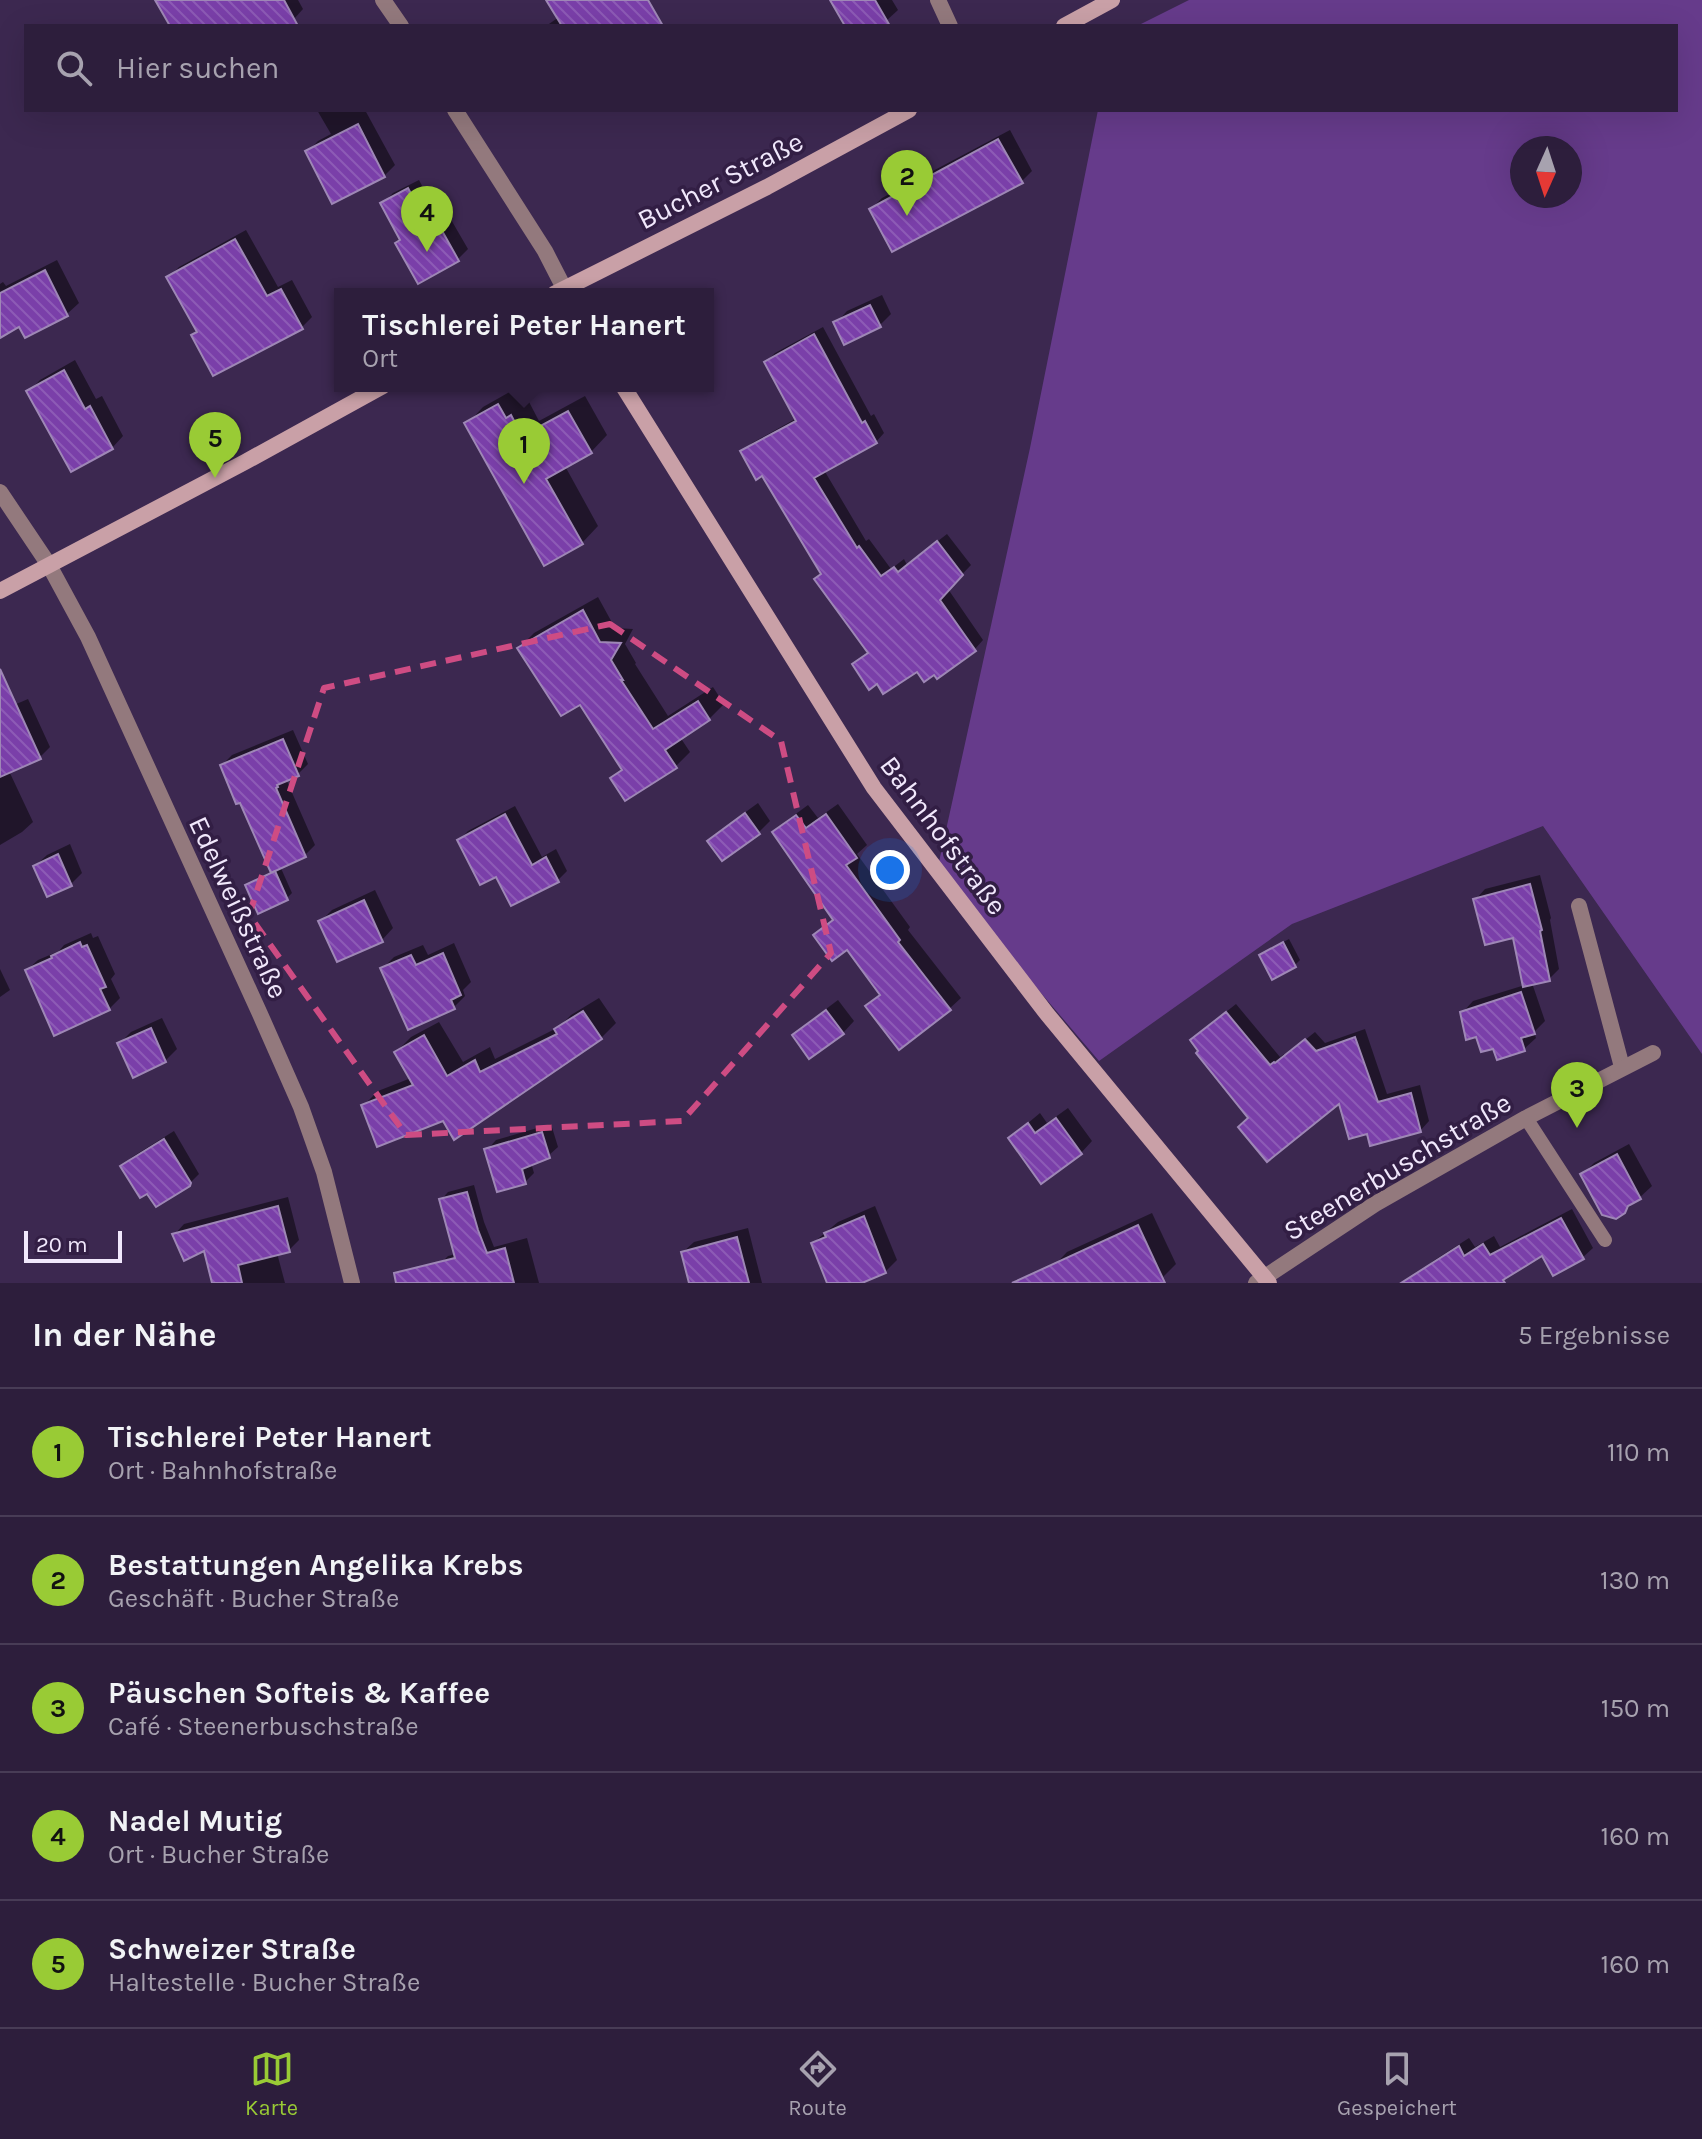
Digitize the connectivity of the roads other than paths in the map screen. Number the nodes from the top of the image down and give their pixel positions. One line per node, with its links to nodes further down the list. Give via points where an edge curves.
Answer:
1 (383, 0): 4 (street)
2 (938, 0): 5 (street)
3 (1112, 0): 6 (street)
4 (400, 24)
5 (949, 24)
6 (1068, 24)
7 (456, 112): 9 (street, via 545,251)
8 (905, 112): 10 (street, Bucher Straße)
9 (560, 288)
10 (570, 288)
11 (372, 392): 14 (street)
12 (627, 392): 21 (street, Bahnhofstraße, via 874,788 1047,1014)
13 (0, 492): 14 (street, Edelweißstraße)
14 (49, 565): 15 (street); 22 (street, Edelweißstraße, via 88,637 301,1107 324,1172)
15 (0, 591)
16 (1579, 906): 18 (street)
17 (1653, 1053): 18 (street, Steenerbuschstraße)
18 (1622, 1067): 19 (street, Steenerbuschstraße)
19 (1526, 1118): 20 (lane); 21 (street, Steenerbuschstraße, via 1375,1204)
20 (1605, 1240)
21 (1263, 1281)
22 (352, 1283)

